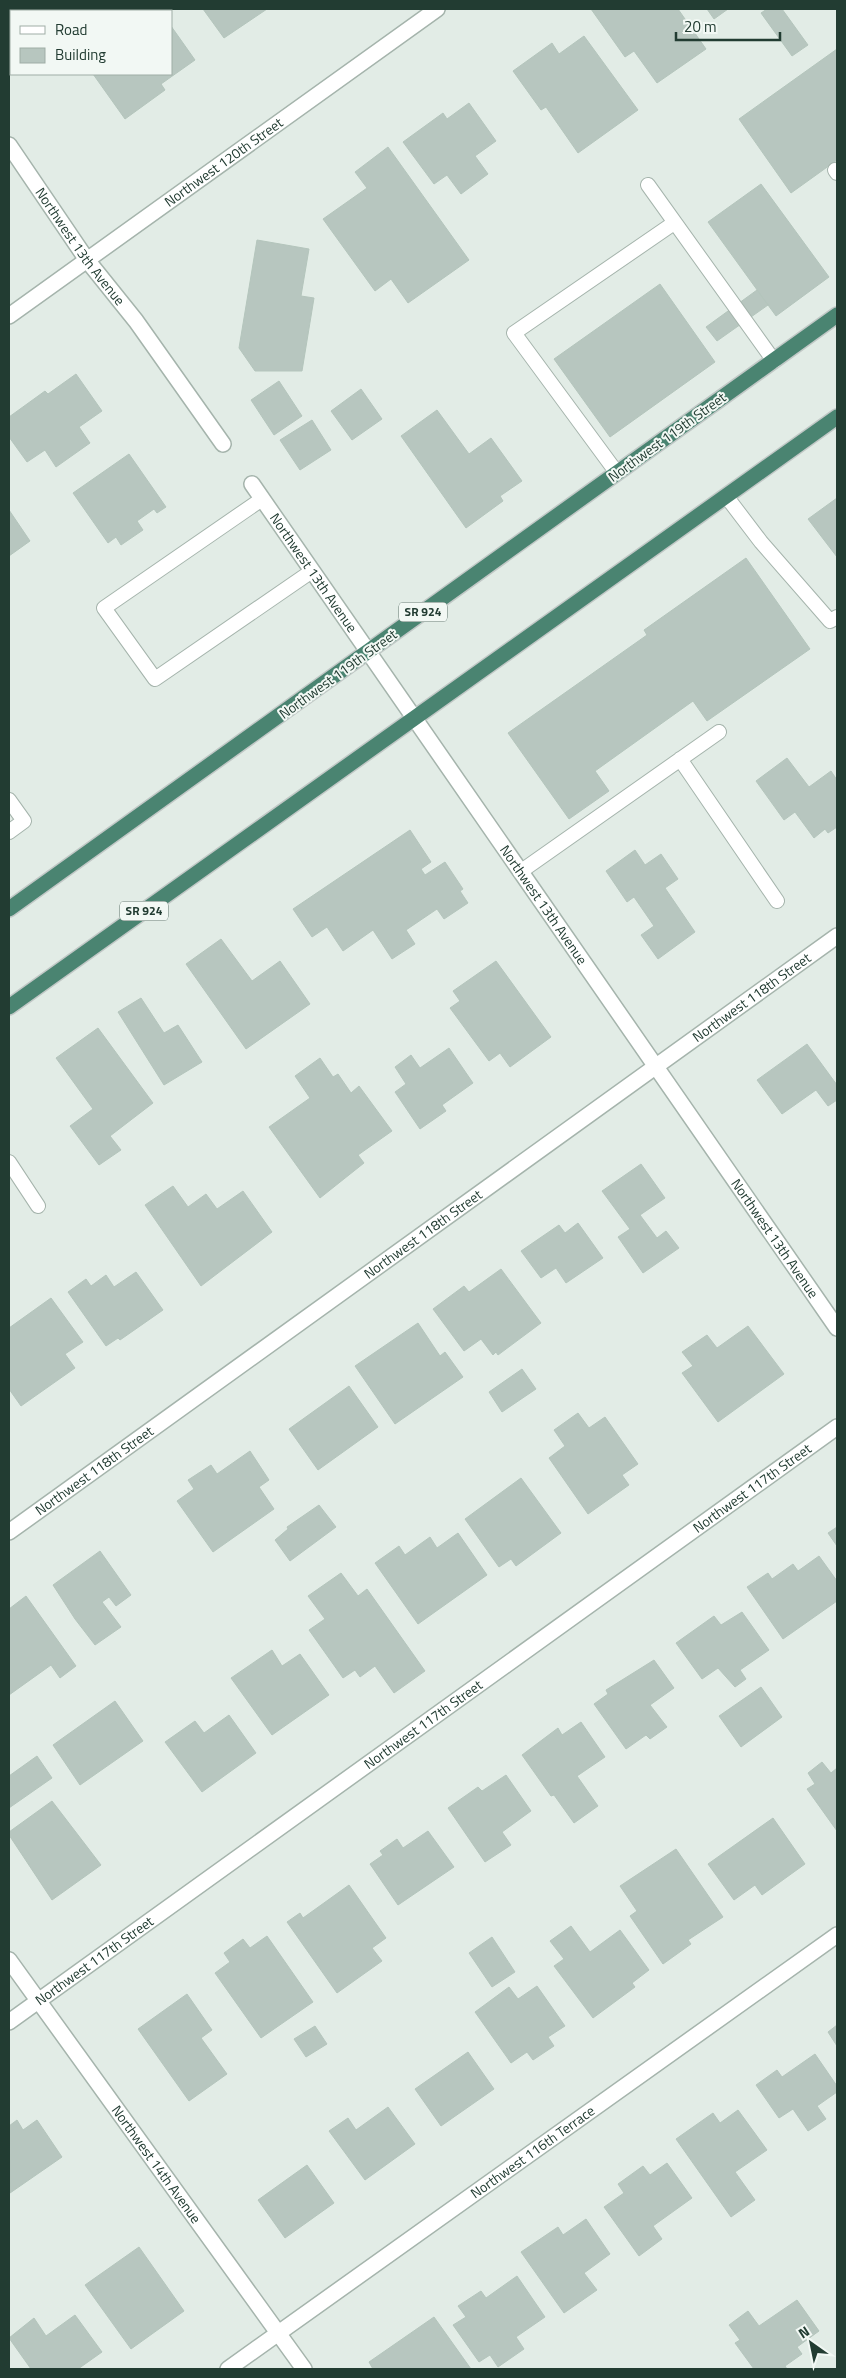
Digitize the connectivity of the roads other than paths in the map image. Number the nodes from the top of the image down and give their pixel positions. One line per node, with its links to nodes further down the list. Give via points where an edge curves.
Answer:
1 (437, 9): 5 (street, Northwest 120th Street)
2 (9, 145): 5 (street, Northwest 13th Avenue)
3 (648, 185): 4 (lane)
4 (674, 223): 8 (lane); 11 (lane, via 514,333)
5 (86, 260): 6 (street, Northwest 120th Street); 10 (street, Northwest 13th Avenue, via 136,321)
6 (9, 316)
7 (837, 316): 8 (highway, Northwest 119th Street / SR 924)
8 (774, 361): 11 (highway, Northwest 119th Street / SR 924)
9 (837, 417): 13 (highway, SR 924)
10 (223, 444)
11 (617, 473): 17 (highway, Northwest 119th Street / SR 924)
12 (252, 484): 14 (street, Northwest 13th Avenue)
13 (726, 496): 16 (lane, via 761,542 830,621); 18 (highway, SR 924)
14 (262, 499): 15 (street, Northwest 13th Avenue); 15 (lane, via 104,608 156,679)
15 (312, 571): 17 (street, Northwest 13th Avenue)
16 (837, 617)
17 (370, 651): 18 (street, Northwest 13th Avenue); 25 (highway, Northwest 119th Street / SR 924)
18 (413, 718): 23 (street, Northwest 13th Avenue); 27 (highway, SR 924)
19 (719, 732): 20 (lane)
20 (680, 759): 23 (lane); 24 (lane)
21 (9, 800): 22 (lane, via 24,821)
22 (9, 832)
23 (520, 872): 28 (street, Northwest 13th Avenue)
24 (777, 901)
25 (9, 909)
26 (837, 936): 28 (street, Northwest 118th Street)
27 (9, 1007)
28 (655, 1068): 31 (street, Northwest 13th Avenue); 33 (street, Northwest 118th Street)
29 (9, 1162): 30 (lane)
30 (38, 1206)
31 (837, 1328)
32 (837, 1427): 36 (street, Northwest 117th Street)
33 (9, 1532)
34 (837, 1935): 38 (street, Northwest 116th Terrace)
35 (9, 1960): 36 (street, Northwest 14th Avenue)
36 (38, 2001): 37 (street, Northwest 117th Street); 38 (street, Northwest 14th Avenue)
37 (9, 2022)
38 (278, 2333): 39 (street, Northwest 116th Terrace); 40 (street, Northwest 14th Avenue)
39 (228, 2369)
40 (304, 2369)

